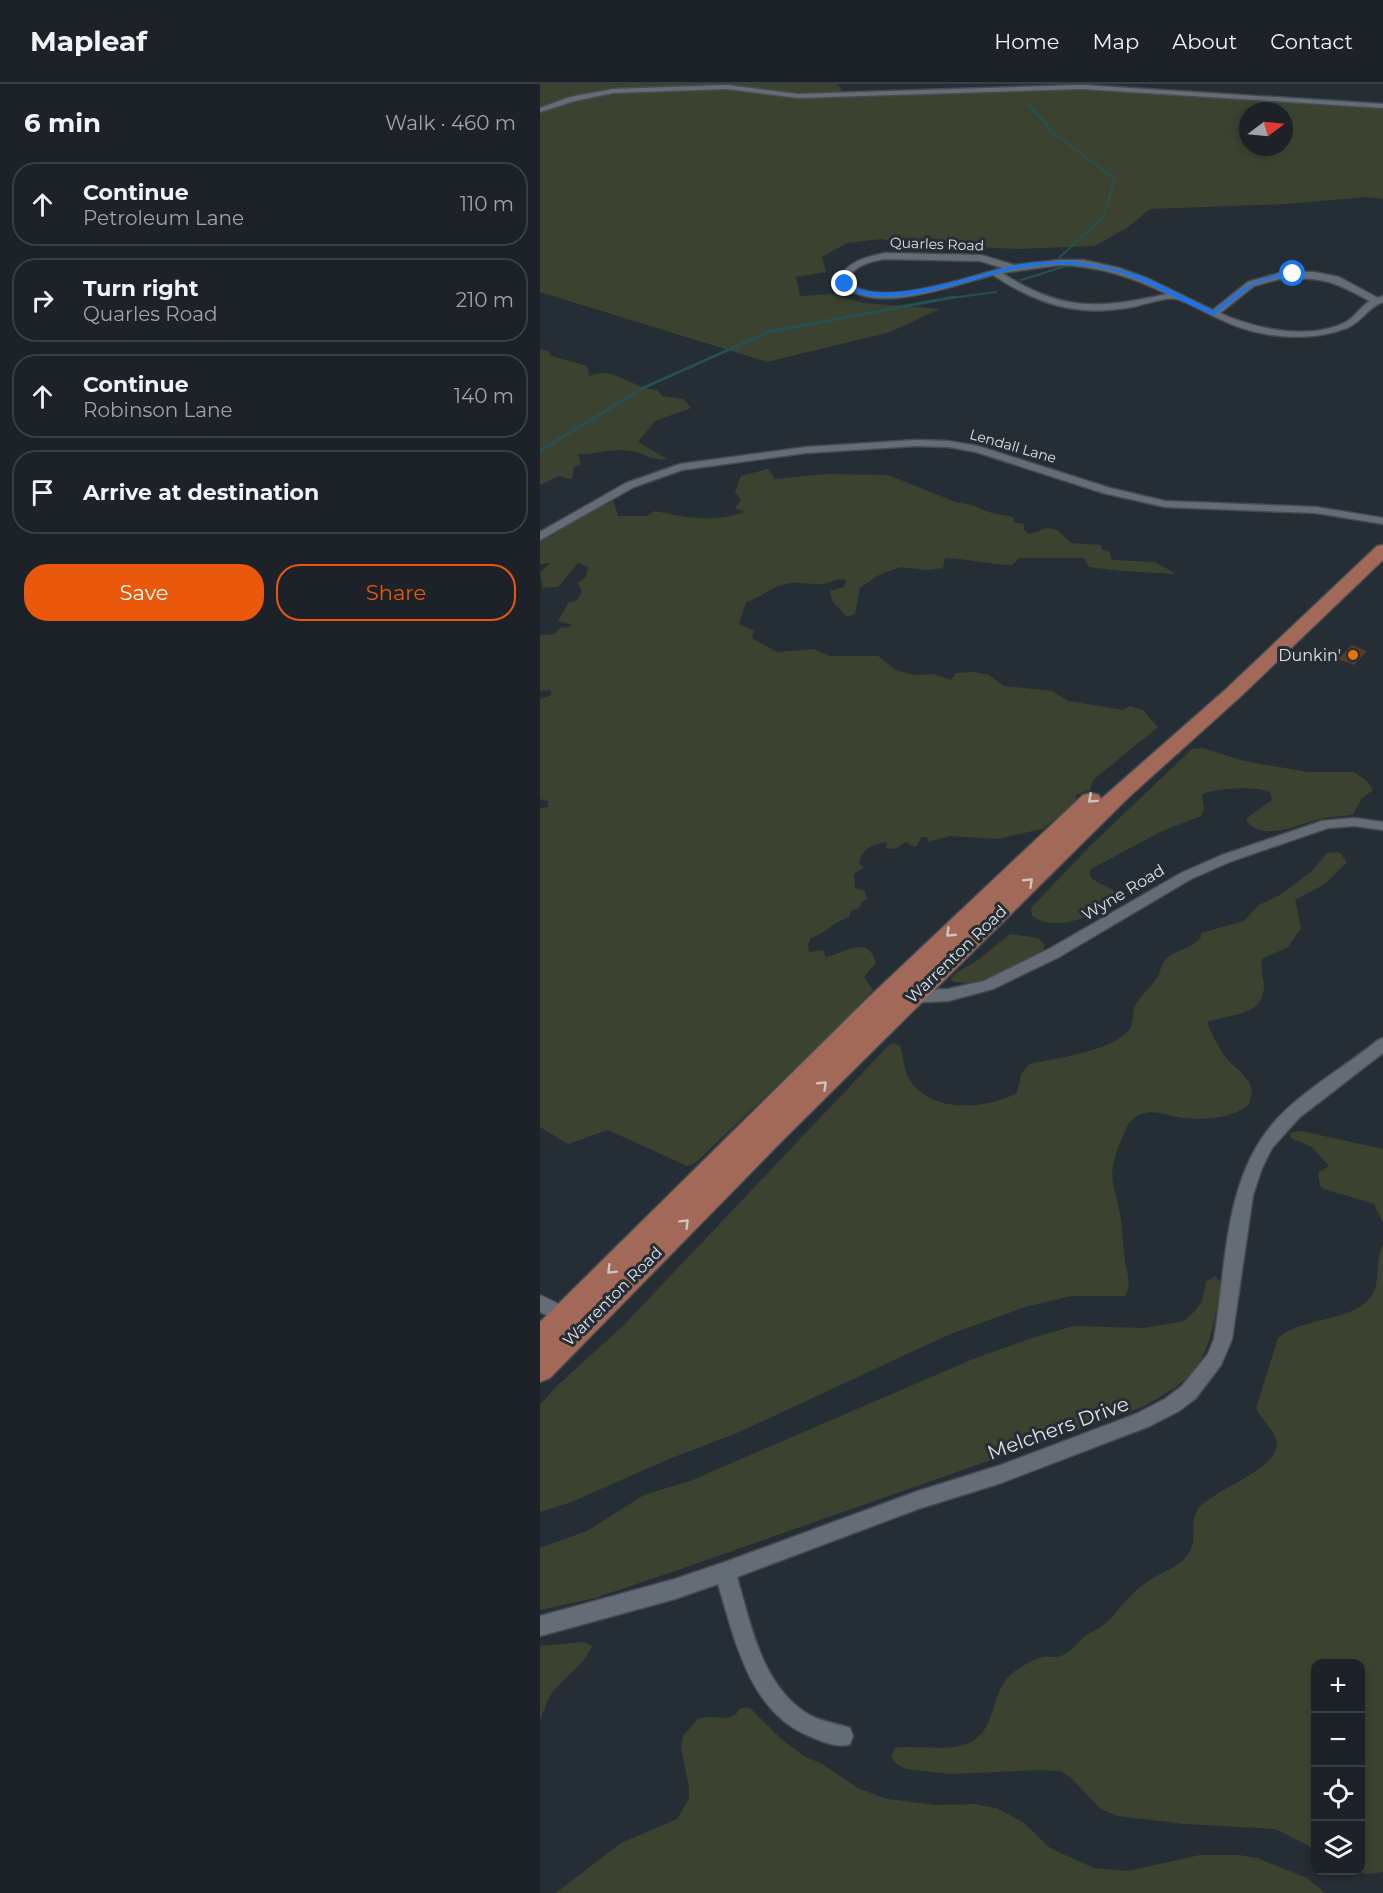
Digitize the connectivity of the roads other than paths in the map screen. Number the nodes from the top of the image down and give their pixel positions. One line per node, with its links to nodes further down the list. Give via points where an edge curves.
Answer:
1 (844, 84): 3 (street)
2 (1262, 88): 4 (street)
3 (847, 93): 4 (street, via 1062,87); 6 (street, via 790,96 726,87 625,90)
4 (1263, 98): 5 (street)
5 (1383, 106)
6 (540, 110)
7 (1013, 268): 8 (street, Quarles Road); 8 (street, Quarles Road, via 990,260 885,256 860,264 843,280 859,292 909,294); 9 (street, Quarles Road, via 1049,262 1093,265 1140,277)
8 (994, 272): 9 (street, via 1038,299 1070,307 1122,306)
9 (1176, 295): 11 (street, Quarles Road)
10 (1381, 300): 11 (street, Quarles Road, via 1366,307 1349,324 1305,334 1254,331); 11 (street, via 1336,279 1283,275 1251,284)
11 (1214, 314)
12 (1383, 521): 14 (street, Lendall Lane, via 1316,510 1165,504 1115,493 978,449 916,443 806,450 680,467 630,484)
13 (1383, 533): 17 (main road, Warrenton Road, one-way to 17, via 1056,831)
14 (540, 537)
15 (1383, 550): 18 (main road, Warrenton Road, one-way to 15, via 1122,792)
16 (1383, 826): 18 (street, Wyne Road, via 1327,824 1227,858 1186,876 1054,953 988,985 948,995)
17 (885, 996): 18 (street, Wyne Road); 21 (main road, Warrenton Road, one-way to 21)
18 (913, 997): 23 (main road, Warrenton Road, one-way to 18)
19 (1383, 1044): 24 (street, Melchers Drive, via 1283,1123 1257,1158 1243,1201 1223,1339 1215,1359 1189,1392 1143,1420)
20 (540, 1303): 21 (street)
21 (565, 1316): 22 (main road, Warrenton Road)
22 (540, 1341)
23 (540, 1369)
24 (725, 1572): 25 (street, Melchers Drive); 26 (street, via 764,1683 797,1720)
25 (540, 1626)
26 (842, 1736)

